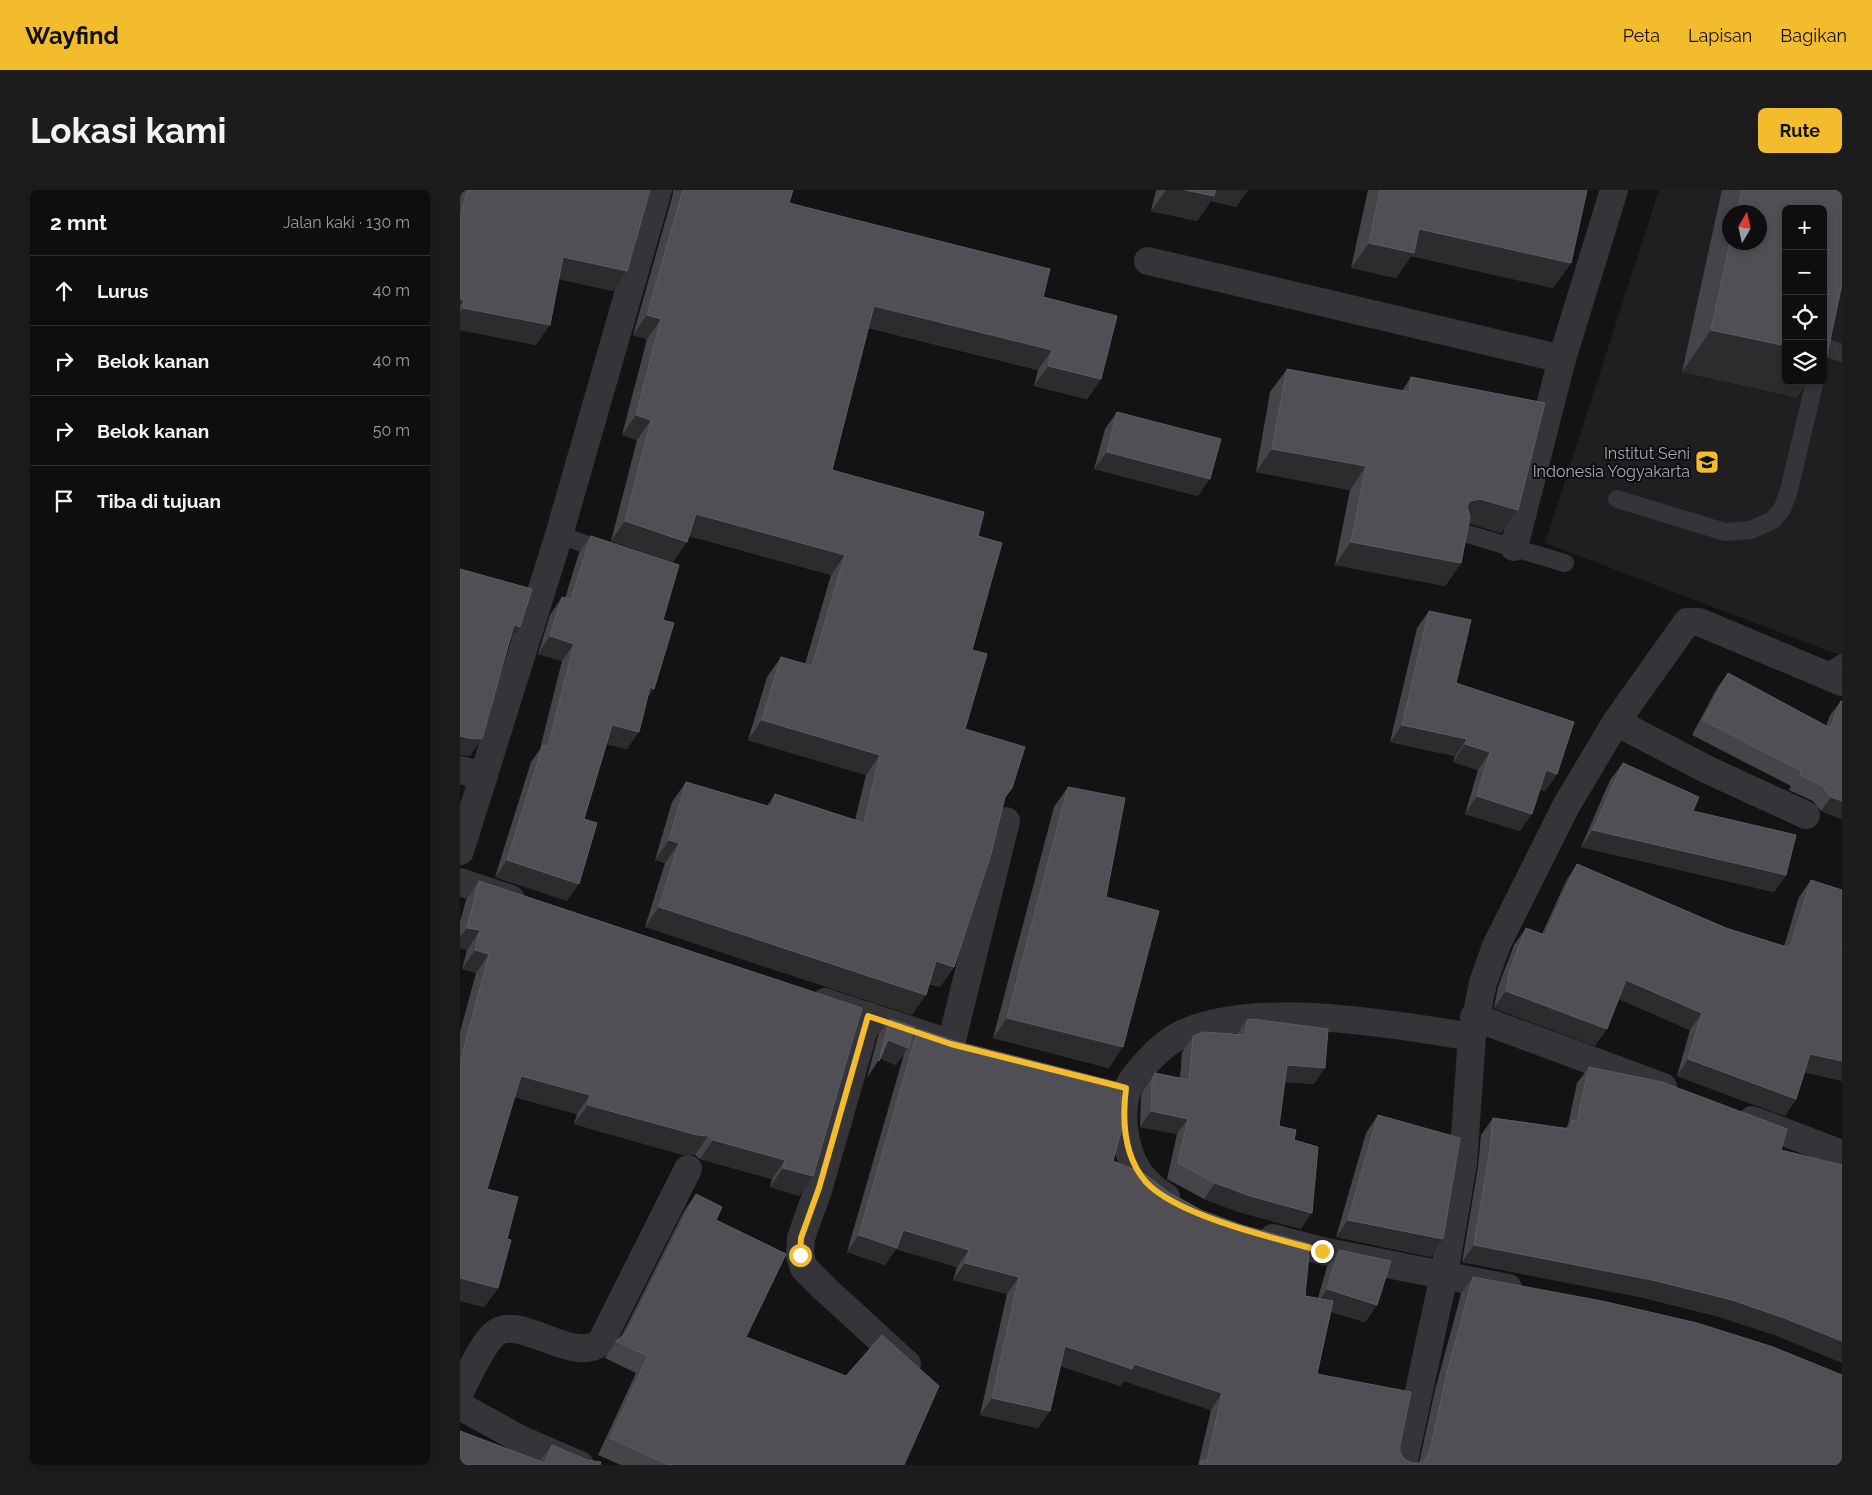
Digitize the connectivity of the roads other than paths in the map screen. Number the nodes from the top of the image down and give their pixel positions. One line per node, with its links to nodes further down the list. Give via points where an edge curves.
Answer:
1 (658, 190): 10 (street)
2 (1614, 190): 6 (street)
3 (1148, 261): 6 (street)
4 (1827, 349): 5 (lane)
5 (1842, 354)
6 (1562, 359): 11 (street)
7 (1814, 385): 8 (lane, via 1788,494 1773,520 1752,530 1725,532)
8 (1617, 499)
9 (1461, 532): 11 (lane)
10 (559, 535): 12 (lane); 15 (street)
11 (1514, 547): 13 (lane)
12 (626, 557)
13 (1565, 563)
14 (513, 588): 15 (street)
15 (539, 596): 18 (street)
16 (1837, 671): 17 (street, via 1692,621 1681,627)
17 (1616, 722): 19 (street, via 1706,769); 26 (street, via 1566,806 1496,946)
18 (472, 773): 21 (street)
19 (1806, 815)
20 (1006, 821): 27 (street)
21 (460, 851)
22 (460, 882): 23 (street)
23 (536, 907)
24 (802, 994): 25 (street)
25 (868, 1016): 27 (street); 37 (street, via 819,1188 801,1238 800,1255 804,1268)
26 (1473, 1027): 29 (street); 33 (street, via 1267,1018 1216,1023 1183,1034 1160,1047 1117,1086 1126,1138 1138,1170 1147,1183 1169,1200); 35 (street, via 1463,1164)
27 (951, 1044): 28 (street)
28 (979, 1051)
29 (1683, 1095)
30 (1728, 1111): 31 (street)
31 (1842, 1154)
32 (688, 1169): 38 (street, via 601,1342 582,1349 516,1330 497,1332)
33 (1186, 1207)
34 (1245, 1231): 35 (street, via 1322,1251)
35 (1444, 1275): 36 (street); 41 (street)
36 (1536, 1293)
37 (922, 1378)
38 (460, 1392)
39 (460, 1406): 40 (street, via 520,1439)
40 (580, 1465)
41 (1403, 1465)

